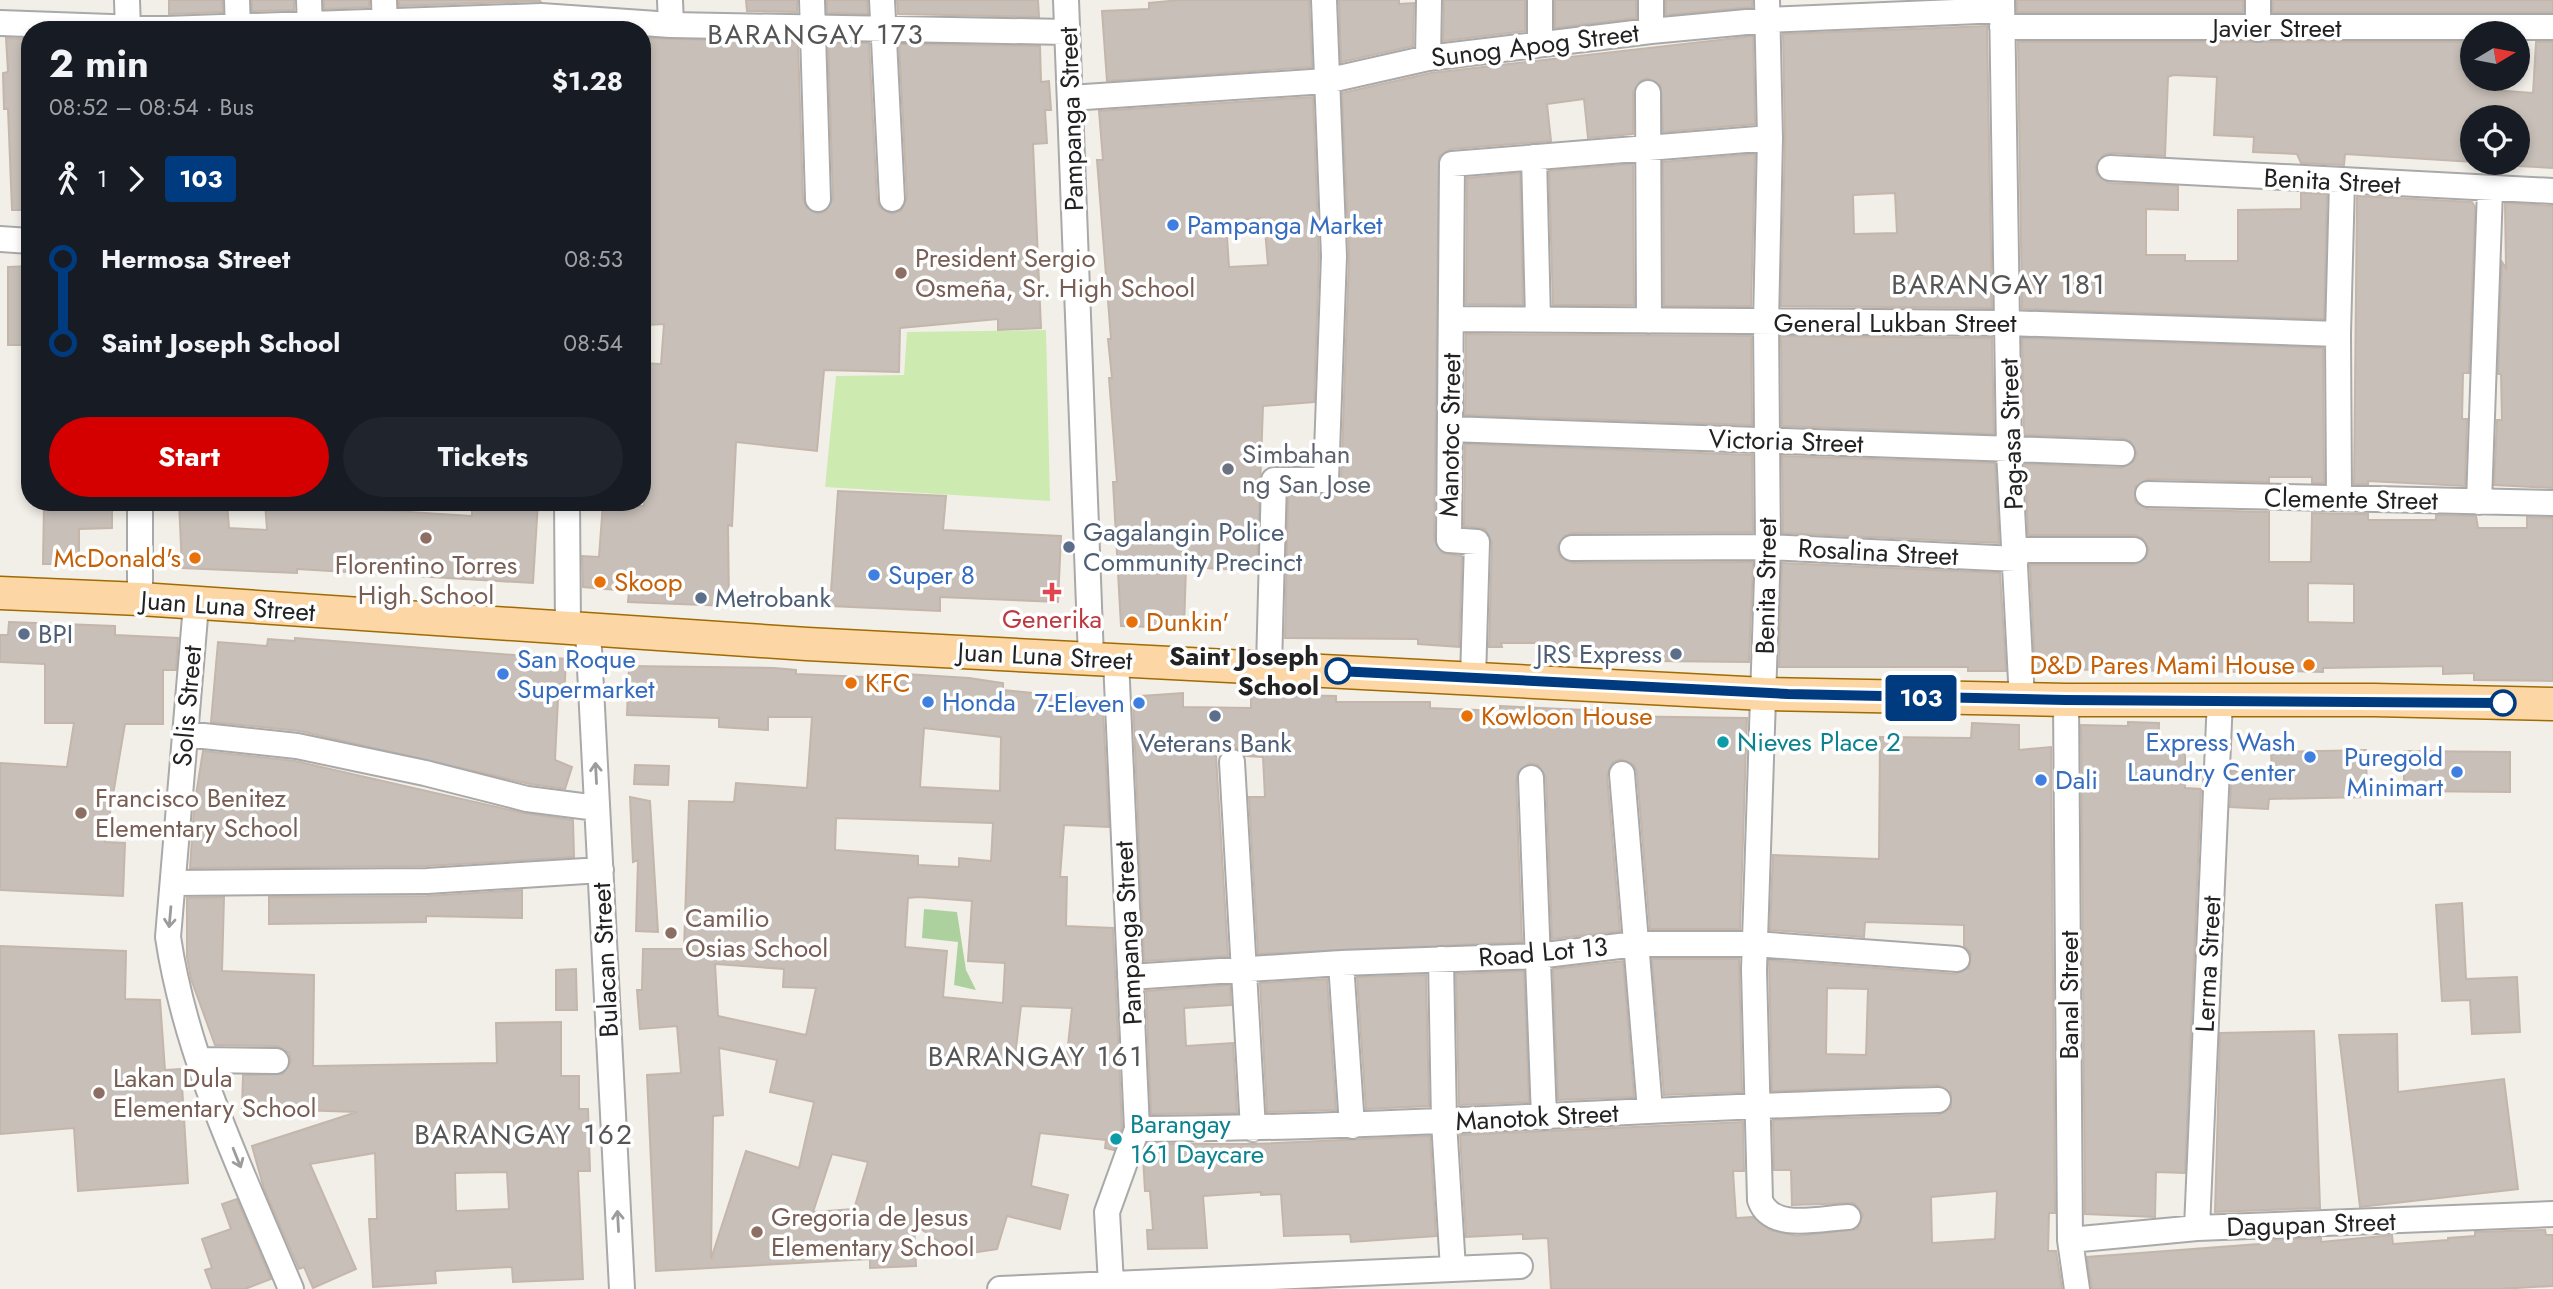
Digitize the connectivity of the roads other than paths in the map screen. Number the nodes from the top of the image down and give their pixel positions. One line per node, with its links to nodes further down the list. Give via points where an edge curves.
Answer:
1 (127, 0): 19 (street)
2 (237, 0): 20 (street)
3 (670, 0): 26 (street)
4 (812, 0): 27 (street)
5 (882, 0): 29 (street)
6 (1066, 0): 32 (street, Pampanga Street)
7 (1324, 0): 35 (street)
8 (1429, 0): 34 (street)
9 (1539, 0): 33 (street)
10 (1651, 0): 31 (street)
11 (2258, 0): 30 (street)
12 (1886, 7): 13 (street, Sunog Apog Street); 14 (street, Sunog Apog Street)
13 (1768, 10): 31 (street, Sunog Apog Street); 38 (street, Benita Street)
14 (2002, 12): 30 (street, Javier Street); 53 (street, Pag-asa Street)
15 (561, 16): 16 (street); 22 (street)
16 (459, 17): 18 (street)
17 (309, 18): 18 (street); 21 (street)
18 (384, 18)
19 (128, 21)
20 (238, 21)
21 (290, 21)
22 (622, 21)
23 (0, 23): 25 (street)
24 (651, 23): 26 (street)
25 (21, 24)
26 (671, 25): 27 (street)
27 (813, 27): 29 (street); 45 (street)
28 (2553, 27): 30 (street, Javier Street)
29 (884, 28): 32 (street); 46 (street)
30 (2258, 29)
31 (1651, 31): 33 (street, Sunog Apog Street)
32 (1067, 32): 37 (street, Pampanga Street)
33 (1540, 44): 34 (street, Sunog Apog Street)
34 (1428, 58): 35 (street, Sunog Apog Street)
35 (1326, 81): 37 (street, Sunog Apog Street); 74 (street, via 1334,256 1326,480 1274,480)
36 (1648, 93): 39 (street)
37 (1070, 98): 73 (street, Pampanga Street)
38 (1770, 138): 39 (street); 52 (street, Benita Street)
39 (1650, 148): 40 (street); 51 (street)
40 (1534, 157): 49 (street, Manotoc Street, via 1452,164); 50 (street)
41 (2110, 168): 42 (street, Benita Street)
42 (2342, 182): 43 (street, Benita Street); 54 (street)
43 (2490, 190): 44 (street, Benita Street); 61 (street)
44 (2553, 191)
45 (818, 199)
46 (892, 199)
47 (0, 239): 48 (street)
48 (21, 240)
49 (1452, 319): 50 (street, General Lukban Street); 55 (street, Manotoc Street)
50 (1538, 319): 51 (street, General Lukban Street)
51 (1649, 321): 52 (street, General Lukban Street)
52 (1766, 323): 53 (street, General Lukban Street); 56 (street, Benita Street)
53 (2007, 323): 54 (street, General Lukban Street); 57 (street, Pag-asa Street)
54 (2338, 334): 60 (street)
55 (1450, 429): 56 (street, Victoria Street); 75 (street, Manotoc Street, via 1449,540 1477,542)
56 (1766, 440): 57 (street, Victoria Street); 65 (street, Benita Street)
57 (2009, 451): 58 (street, Victoria Street); 68 (street, Pag-asa Street)
58 (2122, 453)
59 (2148, 494): 60 (street, Clemente Street)
60 (2339, 498): 61 (street, Clemente Street)
61 (2479, 502): 62 (street, Clemente Street)
62 (2553, 503)
63 (140, 511): 70 (street)
64 (568, 511): 72 (street, Bulacan Street)
65 (1768, 547): 66 (street, Rosalina Street); 68 (street, Rosalina Street); 76 (street, Benita Street)
66 (1572, 548)
67 (2134, 551): 68 (street, Rosalina Street)
68 (2016, 555): 78 (street, Pag-asa Street)
69 (0, 593): 70 (main road, Juan Luna Street)
70 (140, 600): 71 (main road, Juan Luna Street)
71 (196, 605): 72 (main road, Juan Luna Street); 81 (street, Solis Street)
72 (578, 629): 73 (main road, Juan Luna Street); 85 (street, Bulacan Street, one-way to 72)
73 (1103, 659): 74 (main road, Juan Luna Street); 95 (street, Pampanga Street)
74 (1269, 667): 75 (main road, Juan Luna Street)
75 (1473, 679): 76 (main road, Juan Luna Street)
76 (1764, 694): 78 (main road, Juan Luna Street); 89 (street, Benita Street)
77 (2220, 699): 79 (main road, Juan Luna Street); 80 (main road, Juan Luna Street); 108 (street, Lerma Street)
78 (2022, 700): 79 (main road, Juan Luna Street)
79 (2066, 700): 109 (street, Banal Street)
80 (2553, 704)
81 (185, 734): 85 (street, via 296,746 527,799); 87 (street, Solis Street)
82 (1232, 762): 94 (street)
83 (1622, 774): 88 (street)
84 (1531, 778): 90 (street)
85 (597, 808): 86 (street, Bulacan Street)
86 (600, 870): 87 (street, via 427,881); 114 (street, Bulacan Street, one-way to 86)
87 (173, 883): 96 (street, Solis Street, one-way to 96, via 168,937 175,980)
88 (1636, 944): 89 (street, Road Lot 13); 90 (street, Road Lot 13); 100 (street)
89 (1755, 944): 92 (street, Road Lot 13); 99 (street, Benita Street)
90 (1537, 956): 91 (street, Road Lot 13); 101 (street)
91 (1441, 959): 93 (street, Road Lot 13); 102 (street)
92 (1957, 959)
93 (1341, 963): 94 (street, Road Lot 13); 103 (street)
94 (1243, 970): 95 (street, Road Lot 13); 105 (street)
95 (1130, 977): 104 (street, Pampanga Street)
96 (201, 1060): 97 (street); 113 (street, Solis Street, one-way to 113)
97 (276, 1061)
98 (1938, 1100): 99 (street, Manotok Street)
99 (1755, 1104): 100 (street, Manotok Street); 107 (street, Benita Street, via 1763,1209 1779,1219)
100 (1650, 1110): 101 (street, Manotok Street)
101 (1544, 1117): 102 (street, Manotok Street)
102 (1444, 1122): 103 (street, Manotok Street); 111 (street)
103 (1352, 1126): 105 (street, Manotok Street)
104 (1137, 1129): 105 (street, Manotok Street); 112 (street, Pampanga Street, via 1107,1212)
105 (1253, 1129)
106 (2553, 1214): 108 (street, Dagupan Street)
107 (1848, 1217)
108 (2197, 1228): 109 (street, Dagupan Street)
109 (2070, 1240): 116 (street, Banal Street)
110 (1520, 1265): 111 (street)
111 (1453, 1269): 112 (street)
112 (1111, 1284): 115 (street)
113 (291, 1289)
114 (622, 1289)
115 (1000, 1289)
116 (2077, 1289)

